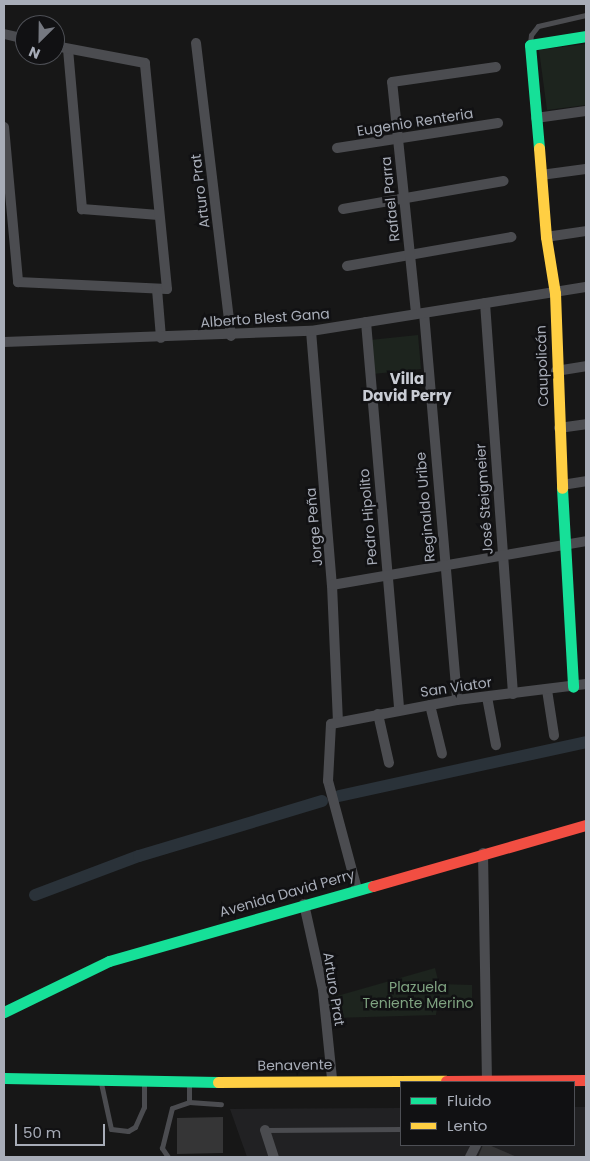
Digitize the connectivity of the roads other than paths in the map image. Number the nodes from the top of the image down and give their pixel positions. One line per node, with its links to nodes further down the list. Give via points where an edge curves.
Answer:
1 (586, 14): 4 (lane, via 538,26 530,36)
2 (586, 36): 4 (main road)
3 (196, 43): 32 (street, Arturo Prat)
4 (530, 45): 9 (main road, Caupolicán)
5 (65, 48): 6 (street)
6 (68, 49): 19 (street, via 145,63); 19 (street, via 82,209)
7 (496, 67): 12 (street, Rafael Parra, via 392,82)
8 (586, 111): 9 (street)
9 (536, 118): 15 (main road, Caupolicán)
10 (498, 123): 12 (street, Eugenio Renteria)
11 (4, 127): 26 (street, via 18,282)
12 (398, 138): 13 (street, Eugenio Renteria); 17 (street, Rafael Parra)
13 (337, 148)
14 (586, 168): 15 (street)
15 (541, 175): 21 (main road, Caupolicán)
16 (504, 181): 17 (street)
17 (404, 199): 18 (street); 23 (street, Rafael Parra)
18 (343, 209)
19 (159, 215): 26 (street, via 167,289)
20 (586, 231): 21 (street)
21 (546, 237): 27 (main road, Caupolicán)
22 (511, 238): 23 (street)
23 (410, 255): 24 (street); 29 (street, Rafael Parra)
24 (348, 266)
25 (586, 287): 27 (street, Alberto Blest Gana)
26 (157, 289): 33 (street)
27 (555, 293): 28 (street, Alberto Blest Gana); 36 (main road, Caupolicán)
28 (485, 303): 29 (street, Alberto Blest Gana); 43 (street, José Steigmeier)
29 (420, 313): 30 (street, Alberto Blest Gana); 44 (street, Reginaldo Uribe)
30 (366, 322): 31 (street, Alberto Blest Gana); 45 (street, Pedro Hipolito)
31 (311, 331): 32 (street, Alberto Blest Gana); 46 (street, Jorge Peña)
32 (231, 336): 33 (street, Alberto Blest Gana)
33 (161, 338): 34 (street, Alberto Blest Gana)
34 (4, 342)
35 (586, 366): 36 (street)
36 (556, 371): 38 (main road, Caupolicán)
37 (586, 424): 38 (street)
38 (559, 428): 40 (main road, Caupolicán)
39 (586, 481): 40 (street)
40 (562, 485): 42 (main road, Caupolicán)
41 (586, 541): 42 (street)
42 (565, 545): 43 (street); 48 (main road, Caupolicán)
43 (501, 556): 44 (street); 50 (street, José Steigmeier)
44 (444, 566): 45 (street); 52 (street, Reginaldo Uribe)
45 (386, 576): 46 (street); 54 (street, Pedro Hipolito)
46 (332, 585): 56 (street, Jorge Peña)
47 (586, 684): 48 (street, San Viator)
48 (573, 687): 49 (street, San Viator)
49 (547, 690): 50 (street, San Viator); 57 (street)
50 (513, 694): 51 (street, San Viator)
51 (487, 696): 52 (street, San Viator); 58 (street)
52 (456, 700): 53 (street, San Viator)
53 (430, 705): 54 (street, San Viator); 59 (street)
54 (399, 710): 55 (street, San Viator)
55 (378, 714): 56 (street, San Viator); 60 (street)
56 (335, 722): 63 (street, Jorge Peña, via 328,781)
57 (554, 735)
58 (496, 745)
59 (442, 754)
60 (389, 763)
61 (586, 825): 62 (main road, Avenida David Perry)
62 (483, 853): 63 (main road, Avenida David Perry); 71 (street)
63 (357, 888): 64 (main road, Avenida David Perry)
64 (304, 904): 65 (main road, Avenida David Perry, via 109,961); 68 (street, Arturo Prat, via 323,990)
65 (4, 1012)
66 (4, 1078): 67 (main road, Benavente)
67 (100, 1080): 70 (main road, Benavente); 70 (lane, via 111,1129 121,1131 135,1127 144,1107)
68 (332, 1080): 71 (main road, Benavente); 72 (main road, Benavente)
69 (586, 1080): 71 (main road, Benavente)
70 (144, 1081): 72 (main road, Benavente)
71 (487, 1081)
72 (189, 1082): 73 (lane)
73 (189, 1102): 74 (lane); 77 (lane, via 172,1108 169,1113 162,1148)
74 (221, 1104)
75 (400, 1128): 76 (lane)
76 (265, 1130): 78 (street)
77 (168, 1157)
78 (274, 1157)

